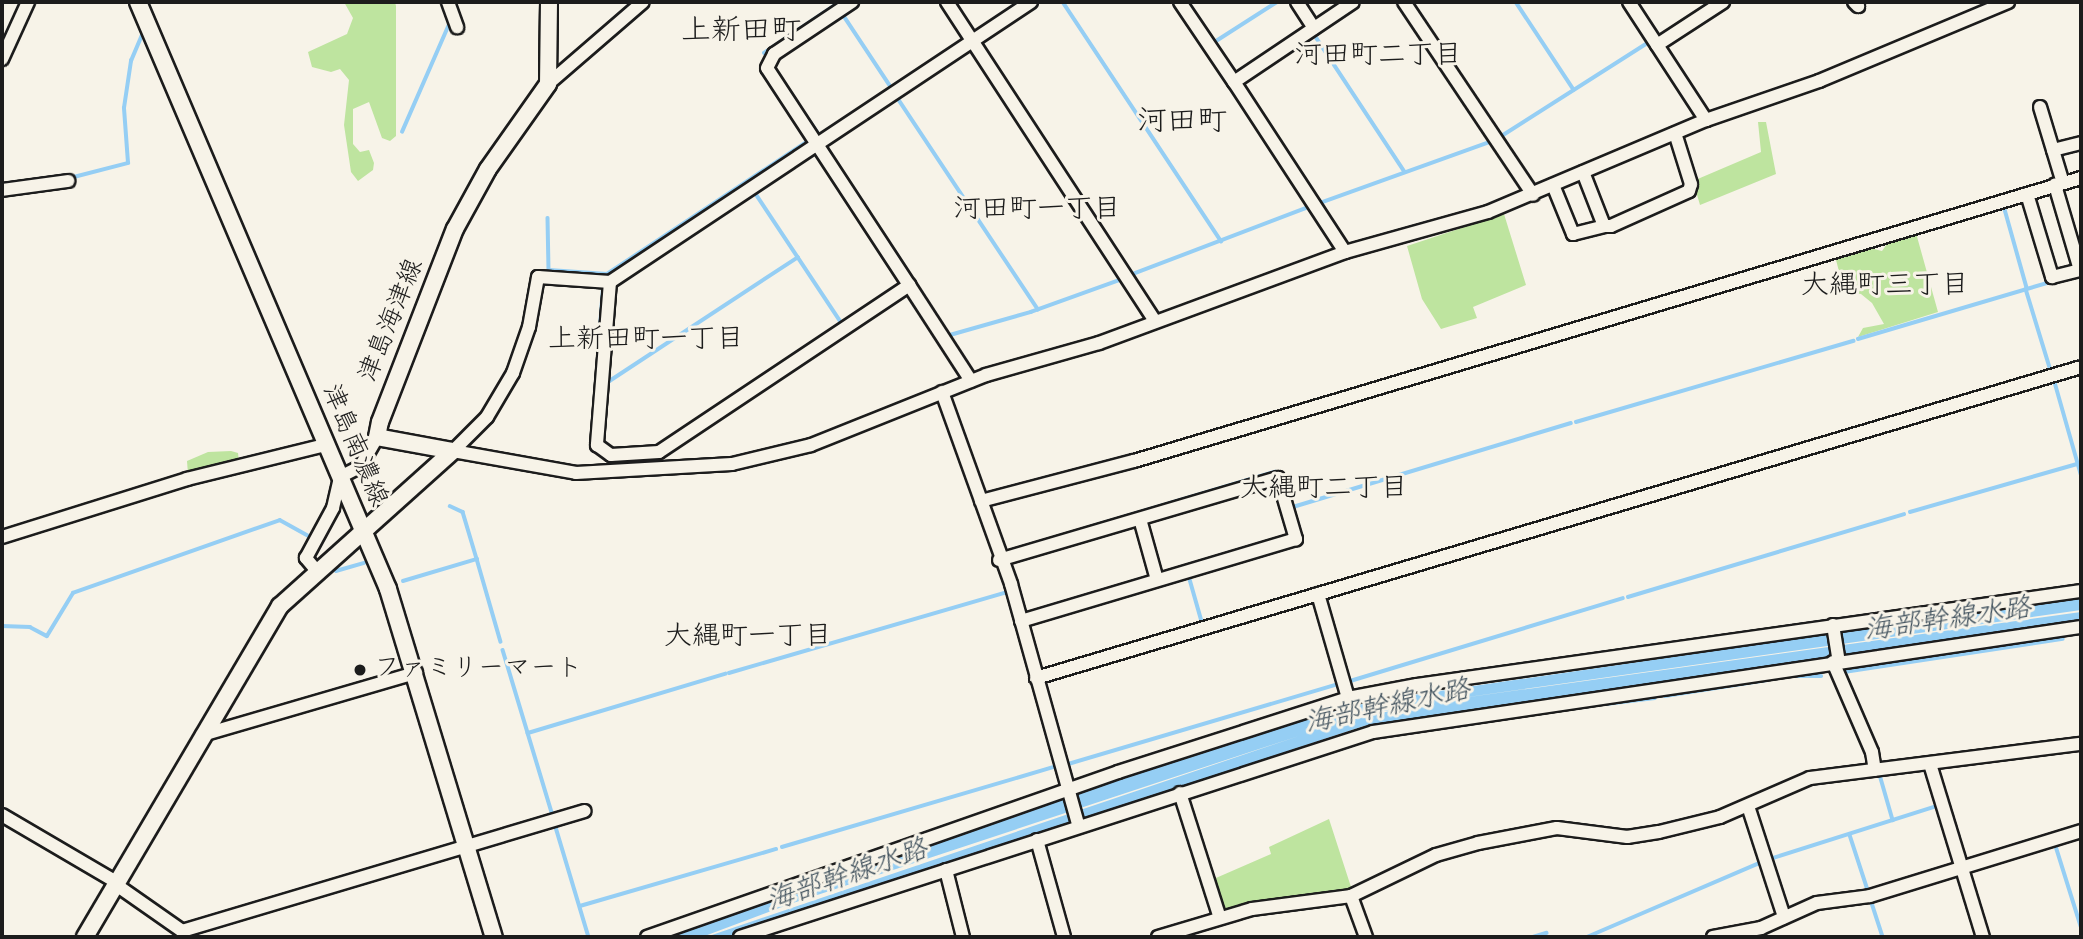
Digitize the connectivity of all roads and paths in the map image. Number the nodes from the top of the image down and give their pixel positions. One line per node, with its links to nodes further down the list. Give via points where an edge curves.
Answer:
1 (28, 2): 20 (street)
2 (138, 2): 46 (main road, 津島南濃線)
3 (447, 2): 16 (street)
4 (549, 2): 22 (main road)
5 (643, 2): 22 (street)
6 (852, 2): 27 (street, via 774,54 766,68)
7 (947, 2): 18 (street)
8 (1031, 2): 18 (street)
9 (1180, 2): 21 (street)
10 (1297, 2): 17 (street)
11 (1353, 2): 17 (street)
12 (1404, 2): 36 (street)
13 (1629, 2): 19 (street)
14 (1724, 2): 19 (street)
15 (2008, 2): 24 (street, via 1819,81)
16 (457, 27)
17 (1314, 27): 21 (street)
18 (972, 40): 27 (street); 41 (street)
19 (1657, 45): 24 (street)
20 (2, 59)
21 (1234, 82): 38 (street)
22 (548, 84): 45 (main road, 津島海津線, via 488,169 455,229 398,369)
23 (2040, 107): 28 (street)
24 (1706, 120): 25 (street)
25 (1675, 133): 29 (street); 37 (street, via 1691,184 1689,191)
26 (2081, 143): 28 (street)
27 (815, 144): 39 (street); 40 (street)
28 (2053, 150): 32 (street)
29 (1583, 172): 33 (street); 37 (street)
30 (2081, 178): 32 (street)
31 (68, 181): 34 (street)
32 (2059, 184): 35 (street); 35 (street, via 2080,270 2052,277)
33 (1553, 185): 36 (street); 37 (street, via 1573,234)
34 (2, 190)
35 (2027, 194): 49 (street, via 1134,461)
36 (1532, 195): 38 (street, via 1449,225)
37 (1604, 226)
38 (1345, 252): 41 (street)
39 (610, 282): 40 (street, via 597,445 611,455 659,452); 47 (street, via 538,277 529,327 513,373 487,417)
40 (909, 285): 43 (street)
41 (1154, 320): 43 (street, via 1099,343)
42 (2081, 367): 57 (street)
43 (971, 381): 44 (street)
44 (942, 392): 47 (street, via 811,445 732,464 576,473); 49 (street)
45 (377, 438): 47 (main road); 48 (street, via 360,467)
46 (325, 445): 48 (main road, 津島南濃線); 52 (street, via 187,479)
47 (453, 451): 51 (main road)
48 (340, 477): 51 (main road, 津島南濃線); 54 (street, via 333,508 306,558)
49 (981, 502): 53 (street)
50 (1140, 519): 53 (street); 55 (street); 55 (street, via 1278,478 1296,539)
51 (362, 531): 54 (main road, 津島南濃線); 62 (main road, via 388,589)
52 (2, 537)
53 (999, 560): 58 (street)
54 (316, 570): 65 (main road, 津島南濃線, via 280,606)
55 (1157, 580): 58 (street)
56 (2081, 591): 60 (street)
57 (1318, 594): 63 (street); 64 (street)
58 (1021, 621): 63 (street)
59 (2081, 627): 61 (street)
60 (1833, 628): 61 (street); 64 (street)
61 (1837, 661): 68 (street); 70 (street, via 1373,732)
62 (416, 673): 65 (street); 77 (main road)
63 (1036, 678): 69 (street)
64 (1348, 698): 69 (street)
65 (202, 735): 80 (main road, 津島南濃線)
66 (2081, 744): 67 (street)
67 (1930, 764): 68 (street); 78 (street)
68 (1875, 770): 71 (street, via 1810,778)
69 (1067, 790): 74 (street); 87 (street)
70 (1180, 793): 74 (street); 83 (street)
71 (1748, 806): 81 (street, via 1679,828 1637,835 1557,828 1478,843 1436,855); 82 (street)
72 (584, 811): 77 (street)
73 (2, 815): 80 (street)
74 (1079, 827): 76 (street)
75 (2081, 831): 78 (street)
76 (1037, 840): 79 (street); 90 (street)
77 (467, 847): 84 (street); 86 (main road)
78 (1961, 867): 82 (street, via 1870,896 1826,900); 94 (street)
79 (946, 870): 88 (street); 89 (street)
80 (116, 883): 84 (street); 85 (main road, 津島南濃線)
81 (1351, 896): 83 (street, via 1252,909); 92 (street)
82 (1784, 917): 93 (street, via 1762,928)
83 (1220, 918): 91 (street)
84 (185, 934)
85 (85, 937)
86 (494, 937)
87 (647, 937)
88 (740, 937)
89 (963, 937)
90 (1064, 937)
91 (1158, 937)
92 (1366, 937)
93 (1713, 937)
94 (1983, 937)

